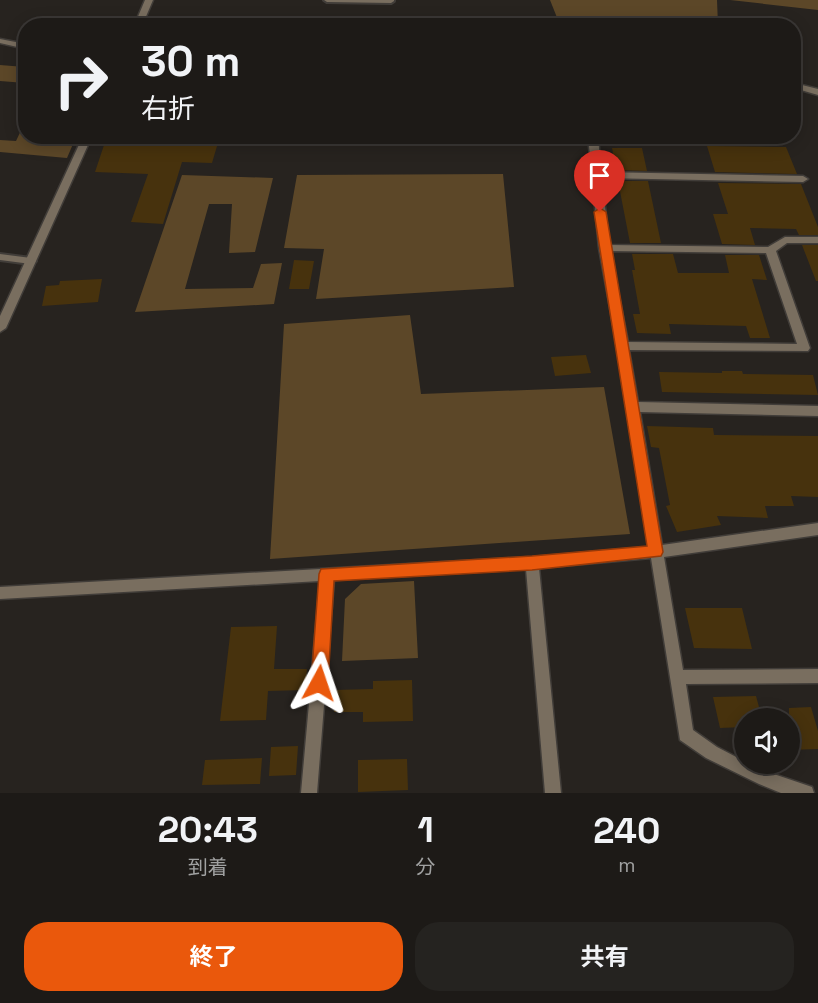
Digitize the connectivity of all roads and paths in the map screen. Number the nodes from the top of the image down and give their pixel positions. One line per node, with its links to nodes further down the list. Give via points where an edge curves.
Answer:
1 (149, 0): 4 (street)
2 (327, 0): 3 (lane)
3 (391, 1)
4 (141, 18)
5 (0, 41): 6 (street)
6 (18, 45)
7 (801, 88): 8 (street)
8 (818, 92)
9 (84, 144): 17 (street)
10 (594, 144): 11 (street)
11 (596, 175): 12 (street); 14 (street)
12 (803, 179)
13 (818, 240): 15 (street, via 785,240)
14 (604, 248): 15 (street); 19 (street)
15 (770, 250): 19 (street, via 804,348)
16 (0, 257): 17 (lane)
17 (31, 261): 18 (street)
18 (0, 328)
19 (623, 346): 20 (street)
20 (633, 407): 21 (street); 23 (street)
21 (818, 411)
22 (818, 529): 23 (street)
23 (656, 552): 24 (street); 28 (street)
24 (532, 563): 25 (street); 31 (street)
25 (327, 574): 26 (street); 30 (street)
26 (0, 593)
27 (818, 676): 28 (street)
28 (678, 677): 29 (street, via 687,734 698,745)
29 (776, 788): 32 (street)
30 (309, 793)
31 (553, 793)
32 (806, 793)

